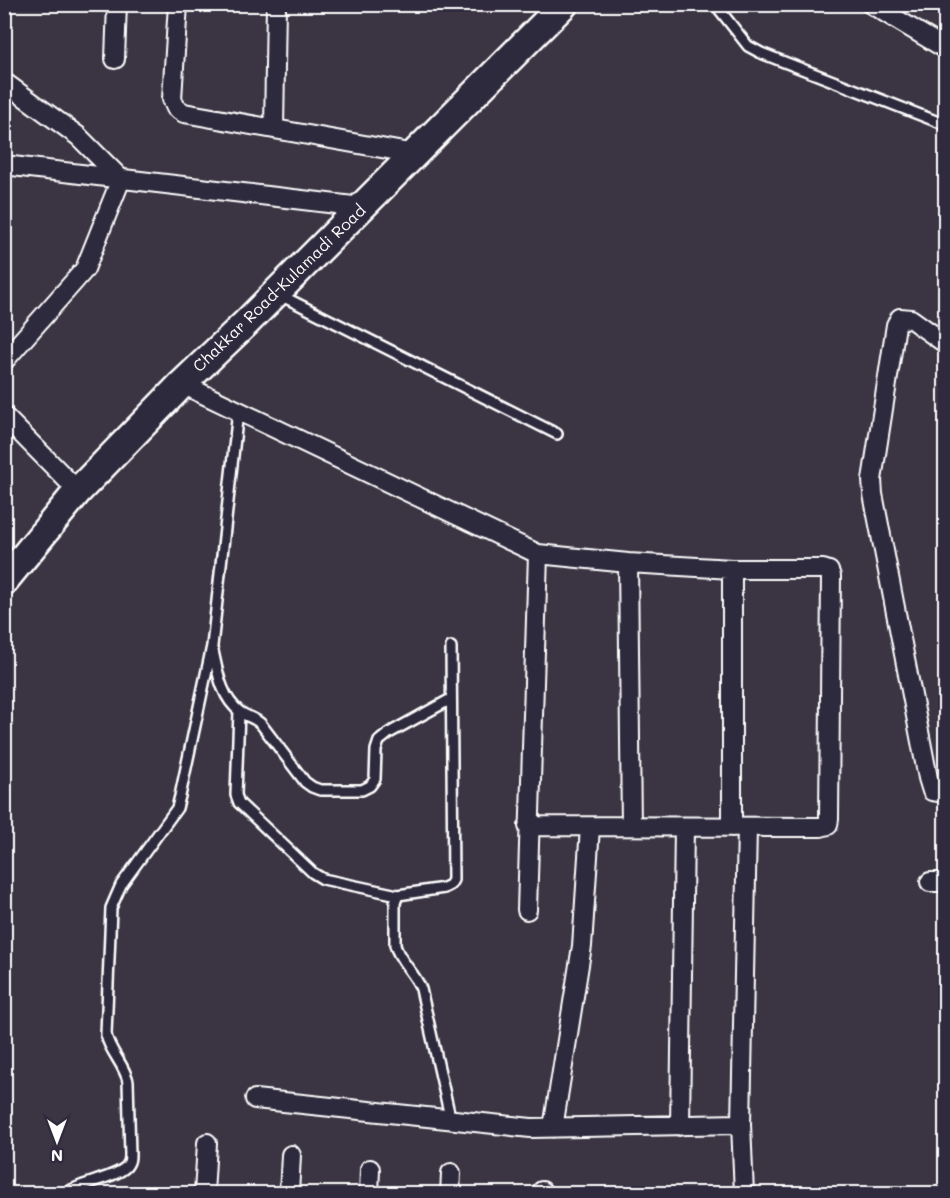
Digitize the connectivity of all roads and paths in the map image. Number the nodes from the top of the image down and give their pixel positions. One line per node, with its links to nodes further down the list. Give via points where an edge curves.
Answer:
1 (117, 4): 8 (street)
2 (178, 4): 11 (street, via 172,99 176,108 184,113)
3 (276, 4): 11 (street)
4 (564, 4): 12 (street, Chakkar Road-Kulamadi Road)
5 (715, 4): 10 (lane, via 748,46 761,53)
6 (871, 4): 7 (street)
7 (945, 49)
8 (115, 59)
9 (4, 82): 14 (street, via 78,136)
10 (945, 124)
11 (274, 129): 12 (street)
12 (415, 154): 15 (street, Chakkar Road-Kulamadi Road)
13 (4, 165): 14 (street)
14 (122, 179): 15 (street); 18 (street, via 85,270)
15 (362, 207): 16 (street, Chakkar Road-Kulamadi Road)
16 (277, 293): 19 (street, Chakkar Road-Kulamadi Road); 22 (lane)
17 (945, 344): 32 (street, via 910,319 900,318 872,480 928,778 932,790)
18 (4, 361)
19 (182, 384): 20 (street); 23 (street, Chakkar Road-Kulamadi Road)
20 (238, 411): 24 (street); 28 (lane)
21 (4, 416): 23 (street)
22 (557, 434)
23 (78, 491): 27 (street, Chakkar Road-Kulamadi Road)
24 (538, 554): 25 (street); 33 (street)
25 (628, 563): 26 (street); 35 (street)
26 (732, 569): 37 (street); 37 (street, via 823,569 831,576 828,825)
27 (4, 581)
28 (212, 646): 31 (lane, via 222,689); 49 (lane, via 177,808 121,885 111,908 106,1026 108,1042 128,1081 128,1166)
29 (451, 647): 30 (lane)
30 (451, 699): 31 (lane, via 380,741 375,779 362,790 312,787 257,720); 38 (lane, via 453,880 444,888)
31 (239, 711): 38 (lane, via 239,803 323,879)
32 (945, 793)
33 (528, 826): 34 (street); 39 (street)
34 (590, 826): 35 (street); 44 (street, via 582,946)
35 (631, 826): 36 (street)
36 (684, 826): 37 (street); 43 (street)
37 (739, 827): 42 (street)
38 (398, 895): 41 (lane, via 396,951 422,989)
39 (527, 910)
40 (255, 1100): 41 (street)
41 (451, 1120): 44 (street)
42 (741, 1124): 43 (street); 54 (street)
43 (680, 1126): 44 (street)
44 (553, 1128)
45 (207, 1143): 50 (street)
46 (291, 1155): 51 (street)
47 (370, 1169): 52 (street)
48 (451, 1173): 53 (street)
49 (64, 1194)
50 (204, 1194)
51 (290, 1194)
52 (369, 1194)
53 (450, 1194)
54 (744, 1194)

